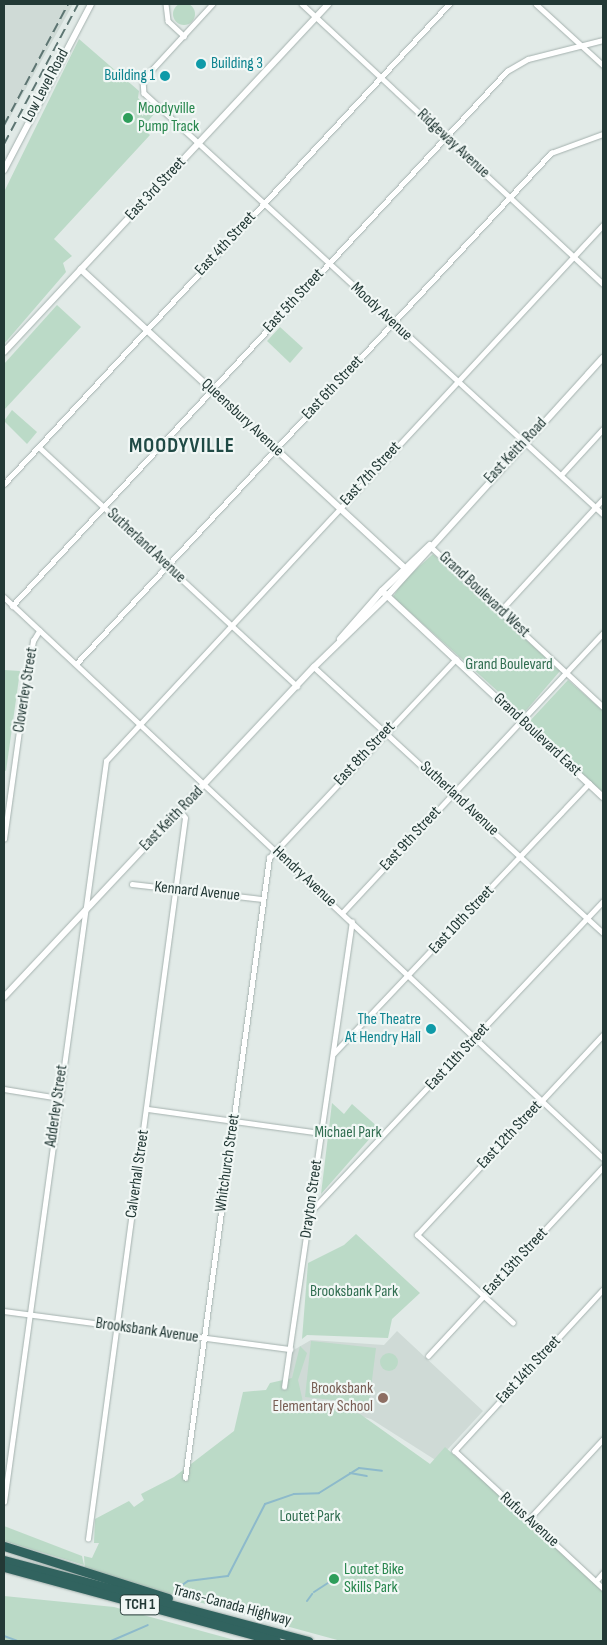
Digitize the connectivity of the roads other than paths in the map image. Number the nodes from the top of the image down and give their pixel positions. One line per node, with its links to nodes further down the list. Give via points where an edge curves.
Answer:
1 (91, 4): 17 (main road, Low Level Road)
2 (166, 4): 9 (street, via 168,21)
3 (214, 4): 9 (street)
4 (302, 4): 8 (street, Ridgeway Avenue)
5 (328, 4): 8 (street, East 3rd Street)
6 (449, 4): 13 (street, East 4th Street)
7 (536, 4): 11 (street)
8 (316, 17): 13 (street, Ridgeway Avenue); 16 (street, East 3rd Street)
9 (184, 36): 16 (street, Moody Avenue, via 142,86 144,93)
10 (603, 40): 11 (street, East 5th Street)
11 (582, 46): 12 (street); 15 (street, East 5th Street, via 512,67)
12 (603, 65)
13 (381, 77): 15 (street, Ridgeway Avenue); 19 (street, East 4th Street)
14 (603, 134): 18 (street, East 6th Street, via 554,150)
15 (446, 138): 18 (street, Ridgeway Avenue); 22 (street, East 5th Street)
16 (199, 143): 19 (street, Moody Avenue); 23 (street, East 3rd Street)
17 (4, 170)
18 (510, 197): 21 (street, Ridgeway Avenue); 25 (street, East 6th Street)
19 (264, 204): 22 (street, Moody Avenue); 26 (street, East 4th Street)
20 (603, 225): 21 (street, East 7th Street)
21 (574, 256): 24 (street, Ridgeway Avenue); 29 (street, East 7th Street)
22 (329, 264): 25 (street, Moody Avenue); 30 (street, East 5th Street)
23 (81, 269): 26 (street, Queensbury Avenue); 27 (street, East 3rd Street)
24 (603, 284)
25 (393, 323): 29 (street, Moody Avenue); 34 (street, East 6th Street)
26 (147, 330): 30 (street, Queensbury Avenue); 33 (street, East 4th Street)
27 (4, 352)
28 (603, 358): 32 (street, East Keith Road)
29 (457, 382): 32 (street, Moody Avenue); 40 (street, East 7th Street)
30 (212, 391): 34 (street, Queensbury Avenue); 38 (street, East 5th Street)
31 (603, 430): 35 (street)
32 (524, 442): 35 (street, Moody Avenue); 42 (street, East Keith Road)
33 (39, 447): 36 (street, East 4th Street); 38 (street, Sutherland Avenue)
34 (275, 450): 40 (street, Queensbury Avenue); 44 (street, East 6th Street)
35 (561, 474): 39 (street, Moody Avenue)
36 (4, 484)
37 (603, 499): 39 (street)
38 (104, 507): 44 (street, Sutherland Avenue); 49 (street, East 5th Street)
39 (596, 507): 41 (street, Moody Avenue); 50 (street)
40 (339, 509): 45 (street, Queensbury Avenue); 51 (street, East 7th Street)
41 (603, 514)
42 (430, 545): 43 (street, East Keith Road); 45 (street, East Keith Road); 50 (street, Grand Boulevard West)
43 (417, 563): 45 (street); 46 (street, East Keith Road)
44 (167, 565): 51 (street, Sutherland Avenue); 55 (street, East 6th Street)
45 (403, 566): 46 (street); 47 (street, East Keith Road)
46 (398, 584): 47 (street, East Keith Road)
47 (384, 594): 54 (main road, Grand Boulevard East); 56 (main road, East Keith Road)
48 (4, 598): 49 (street, Hendry Avenue)
49 (12, 606): 52 (street, Hendry Avenue)
50 (500, 610): 57 (street, Grand Boulevard West)
51 (231, 624): 58 (street, Sutherland Avenue); 61 (street, East 7th Street)
52 (39, 631): 55 (street, Hendry Avenue); 68 (street, Cloverley Street, via 28,673)
53 (603, 633): 57 (street, East 9th Street)
54 (456, 659): 60 (main road, Grand Boulevard East); 62 (street, East 8th Street)
55 (76, 664): 61 (street, Hendry Avenue)
56 (314, 667): 58 (main road, East Keith Road); 62 (street, Sutherland Avenue)
57 (567, 673): 59 (street, Grand Boulevard West); 60 (street, East 9th Street)
58 (297, 686): 63 (main road, East Keith Road)
59 (603, 707)
60 (522, 722): 64 (main road, Grand Boulevard East); 65 (street, East 9th Street)
61 (139, 724): 63 (street, Hendry Avenue); 75 (street, Adderley Street, via 106,761)
62 (386, 733): 65 (street, Sutherland Avenue); 69 (street, East 8th Street)
63 (206, 783): 67 (main road, East Keith Road); 69 (street, Hendry Avenue)
64 (589, 783): 66 (main road, Grand Boulevard East); 70 (street, East 10th Street)
65 (453, 794): 70 (street, Sutherland Avenue); 76 (street, East 9th Street)
66 (603, 797)
67 (179, 810): 72 (street, Calverhall Street, via 185,818); 75 (main road, East Keith Road)
68 (4, 839)
69 (274, 849): 73 (street, Whitchurch Street, via 268,858); 76 (street, Hendry Avenue)
70 (521, 856): 77 (street, Sutherland Avenue); 80 (street, East 10th Street)
71 (132, 884): 72 (street, Kennard Avenue)
72 (176, 890): 73 (street, Kennard Avenue); 88 (street, Calverhall Street)
73 (262, 899): 89 (street, Whitchurch Street)
74 (603, 901): 77 (street, East 11th Street)
75 (86, 909): 81 (main road, East Keith Road); 86 (street, Adderley Street)
76 (342, 914): 78 (street, Hendry Avenue)
77 (587, 918): 79 (street, Sutherland Avenue); 83 (street, East 11th Street)
78 (352, 922): 80 (street, Hendry Avenue); 84 (street, Drayton Street)
79 (603, 933)
80 (409, 976): 83 (street, Hendry Avenue); 84 (street, East 10th Street)
81 (4, 997)
82 (603, 1035): 87 (street, East 12th Street)
83 (476, 1038): 87 (street, Hendry Avenue); 93 (street, East 11th Street)
84 (333, 1054): 90 (street, Drayton Street)
85 (4, 1089): 86 (street)
86 (59, 1098): 97 (street, Adderley Street)
87 (542, 1100): 91 (street, Hendry Avenue); 95 (street, East 12th Street, via 417,1235)
88 (148, 1109): 89 (street); 99 (street, Calverhall Street)
89 (234, 1120): 90 (street); 100 (street, Whitchurch Street)
90 (321, 1133): 93 (street, Drayton Street)
91 (603, 1158)
92 (603, 1167): 95 (street, East 13th Street)
93 (311, 1211): 101 (street, Drayton Street)
94 (603, 1290): 105 (street, East 14th Street)
95 (483, 1297): 98 (street); 102 (street, East 13th Street)
96 (4, 1311): 97 (street, Brooksbank Avenue)
97 (29, 1314): 99 (street, Brooksbank Avenue); 107 (street, Adderley Street)
98 (513, 1323)
99 (116, 1326): 100 (street, Brooksbank Avenue); 109 (street, Calverhall Street)
100 (204, 1338): 101 (street, Brooksbank Avenue); 106 (street, Whitchurch Street)
101 (290, 1348): 103 (street, Drayton Street)
102 (428, 1356)
103 (284, 1386)
104 (603, 1438): 108 (street)
105 (455, 1451): 108 (street, Rufus Avenue)
106 (185, 1478)
107 (4, 1502)
108 (529, 1519): 114 (street, Rufus Avenue)
109 (88, 1539)
110 (4, 1546): 116 (highway)
111 (4, 1560): 116 (highway, Trans-Canada Highway / TCH 1)
112 (4, 1567): 117 (highway, Trans-Canada Highway / TCH 1)
113 (603, 1573): 114 (street)
114 (596, 1581): 115 (street, Rufus Avenue)
115 (603, 1588)
116 (200, 1613): 118 (highway, Trans-Canada Highway / TCH 1)
117 (276, 1641)
118 (308, 1641)

